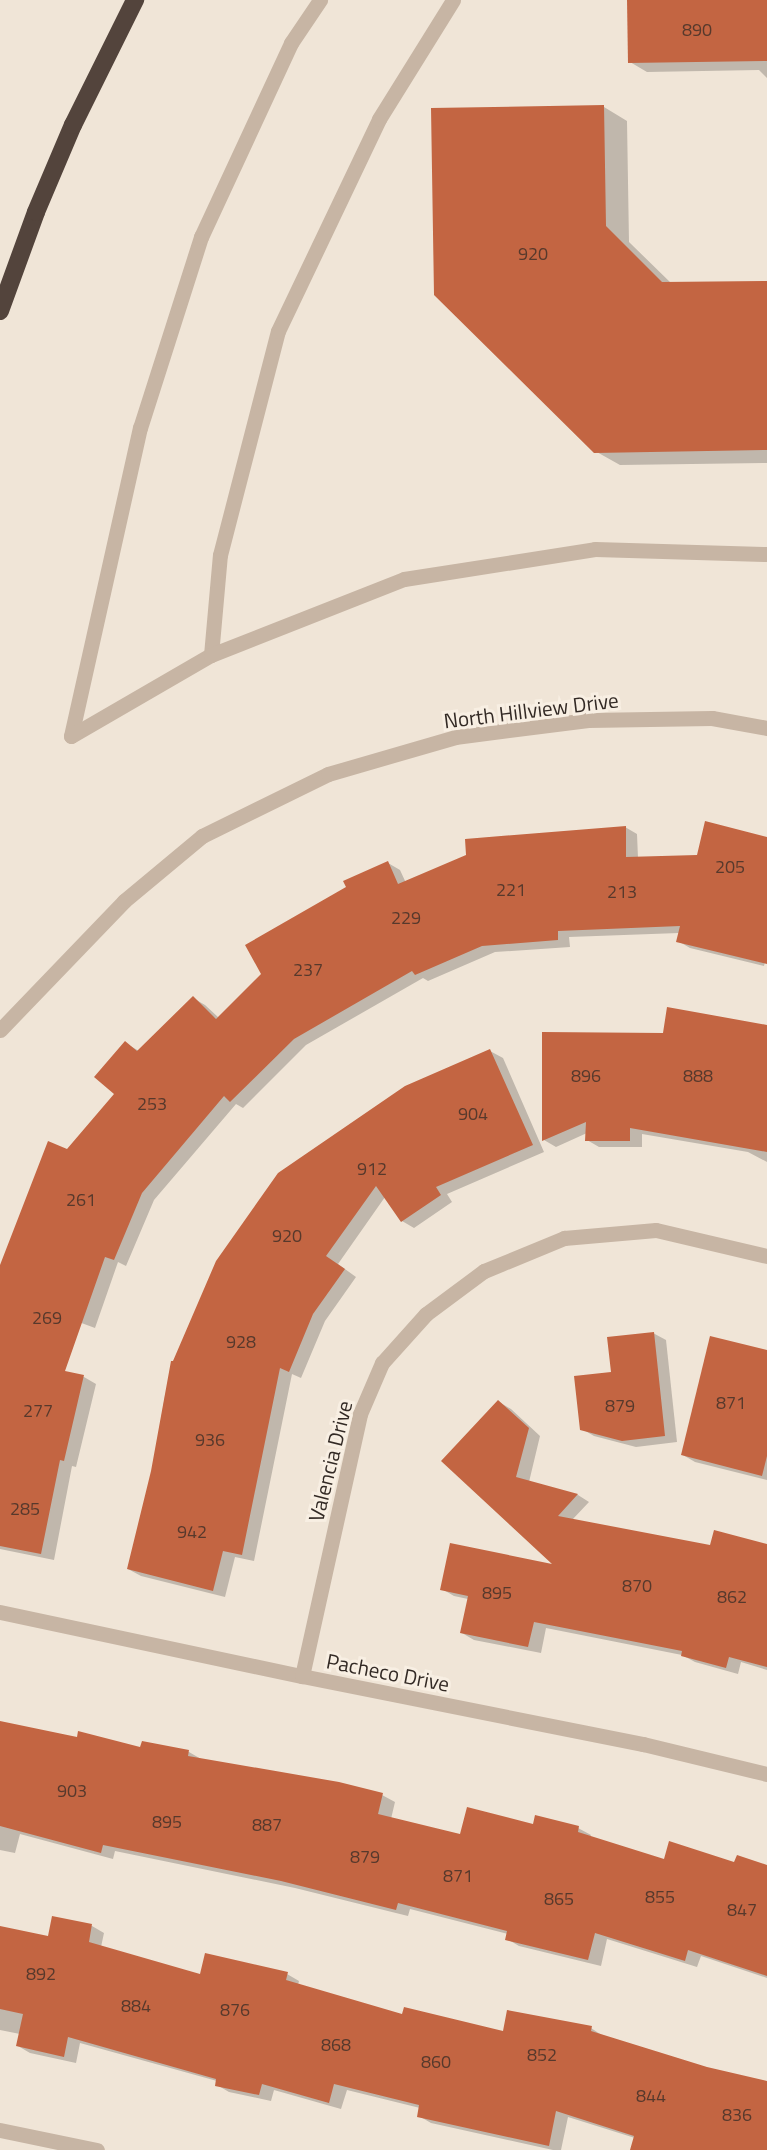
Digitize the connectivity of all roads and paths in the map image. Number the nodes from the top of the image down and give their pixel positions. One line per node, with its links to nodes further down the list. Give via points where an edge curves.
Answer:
1 (135, 0): 4 (highway, via 73,125)
2 (320, 0): 6 (street, via 291,43 201,237 140,428 71,736)
3 (453, 0): 6 (street, via 379,119 278,331 220,555)
4 (0, 311)
5 (767, 554): 6 (street, via 595,549 404,579)
6 (211, 655)
7 (767, 728): 8 (street, North Hillview Drive, via 712,718 588,720 455,737 328,774 202,836 124,901)
8 (0, 1030)
9 (767, 1256): 11 (street, Valencia Drive, via 657,1230 564,1238 484,1271 426,1314 382,1363 360,1414)
10 (0, 1612): 11 (street, Pacheco Drive)
11 (302, 1676): 12 (street, Pacheco Drive, via 643,1744)
12 (767, 1774)
13 (0, 2130): 14 (street)
14 (97, 2150)

